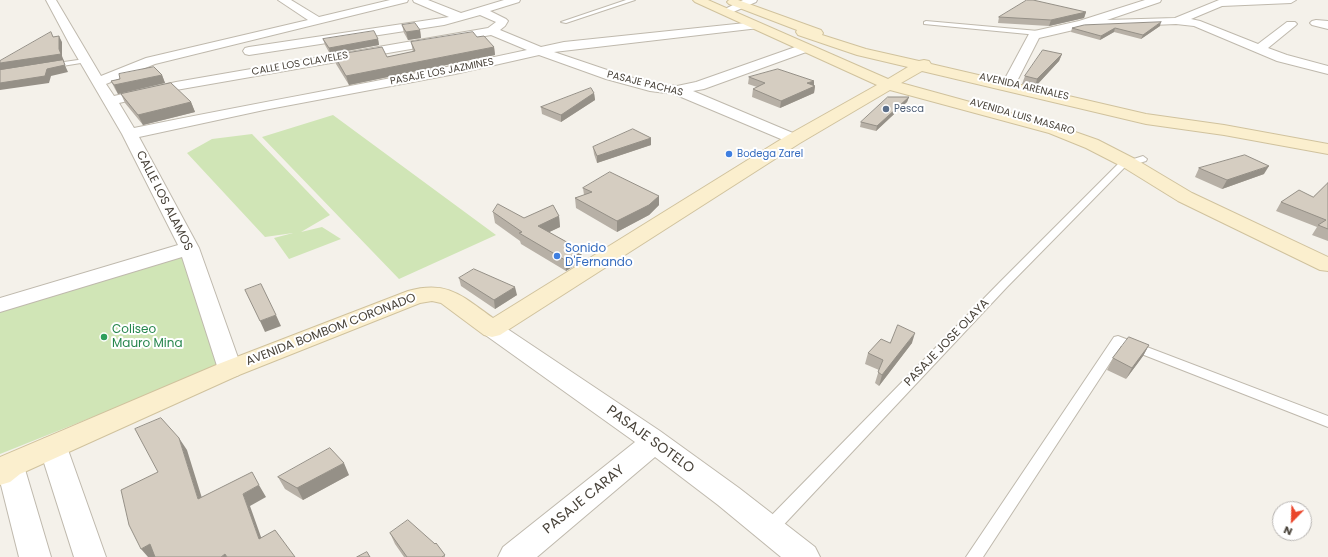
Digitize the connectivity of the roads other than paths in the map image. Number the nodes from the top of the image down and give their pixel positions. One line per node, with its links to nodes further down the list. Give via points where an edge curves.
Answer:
1 (51, 0): 31 (street, CALLE LOS ALAMOS)
2 (284, 0): 16 (street)
3 (403, 0): 16 (street)
4 (418, 0): 15 (street)
5 (515, 0): 14 (street)
6 (632, 0): 18 (lane)
7 (699, 0): 12 (street)
8 (708, 0): 12 (street, AVENIDA LUIS MASARO)
9 (1156, 0): 13 (street)
10 (1291, 0): 17 (street, via 1220,3)
11 (1109, 2): 13 (street)
12 (736, 4): 23 (street, AVENIDA LUIS MASARO); 33 (street, via 836,44); 36 (street, AVENIDA LUIS MASARO)
13 (1126, 9): 20 (street)
14 (479, 10): 15 (street); 24 (street, via 502,21)
15 (460, 17): 26 (street, via 444,22)
16 (318, 21): 22 (street)
17 (1176, 21): 20 (street); 28 (street, via 1202,24)
18 (564, 22)
19 (926, 23): 25 (lane)
20 (1082, 24): 25 (street)
21 (1291, 24): 28 (street)
22 (302, 25): 26 (street); 37 (street, via 151,61)
23 (755, 26): 27 (street, AVENIDA LUIS MASARO); 30 (street, PASAJE LOS JAZMINES, via 564,46)
24 (492, 31): 30 (street, PASAJE PACHAS); 32 (street, CALLE LOS CLAVELES)
25 (1038, 33): 38 (street, via 1033,37)
26 (314, 41): 29 (street)
27 (805, 48): 36 (street, AVENIDA LUIS MASARO); 39 (street, via 699,86)
28 (1259, 49): 35 (street, via 1290,61)
29 (249, 51)
30 (539, 52): 39 (street, PASAJE PACHAS, via 634,83); 40 (street, PASAJE LOS JAZMINES)
31 (85, 61): 34 (lane); 37 (street, CALLE LOS ALAMOS)
32 (320, 61): 40 (street); 41 (street, CALLE LOS CLAVELES, via 176,86)
33 (922, 65): 36 (street); 38 (street)
34 (39, 68)
35 (1328, 70)
36 (892, 81): 43 (street); 46 (street, AVENIDA LUIS MASARO, via 947,102 1055,130)
37 (98, 82): 41 (street, CALLE LOS ALAMOS)
38 (1009, 85): 44 (street, AVENIDA ARENALES, via 1124,110); 45 (street, via 1146,118)
39 (677, 90): 43 (street, PASAJE PACHAS)
40 (335, 93): 42 (street, PASAJE LOS JAZMINES)
41 (110, 101): 42 (street, CALLE LOS ALAMOS)
42 (130, 134): 47 (street, CALLE LOS ALAMOS)
43 (794, 139): 51 (street)
44 (1328, 144)
45 (1328, 150)
46 (1136, 161): 48 (street, AVENIDA LUIS MASARO); 49 (street, AVENIDA LUIS MASARO, via 1185,197); 57 (lane, PASAJE JOSE OLAYA, via 1121,166)
47 (189, 248): 50 (street); 52 (street, CALLE LOS ALAMOS)
48 (1328, 251)
49 (1328, 265)
50 (0, 305)
51 (492, 329): 52 (street, AVENIDA BOMBOM CORONADO, via 448,297 432,294 416,296); 54 (street, PASAJE SOTELO)
52 (230, 369): 55 (street, AVENIDA BOMBOM CORONADO)
53 (1328, 422): 62 (lane, via 1118,340)
54 (654, 442): 57 (street, PASAJE SOTELO); 60 (street, PASAJE CARAY)
55 (53, 447): 56 (street, AVENIDA BOMBOM CORONADO); 59 (street)
56 (3, 469): 58 (street)
57 (770, 528): 61 (street, PASAJE SOTELO)
58 (35, 557)
59 (90, 557)
60 (514, 557)
61 (804, 557)
62 (974, 557)

